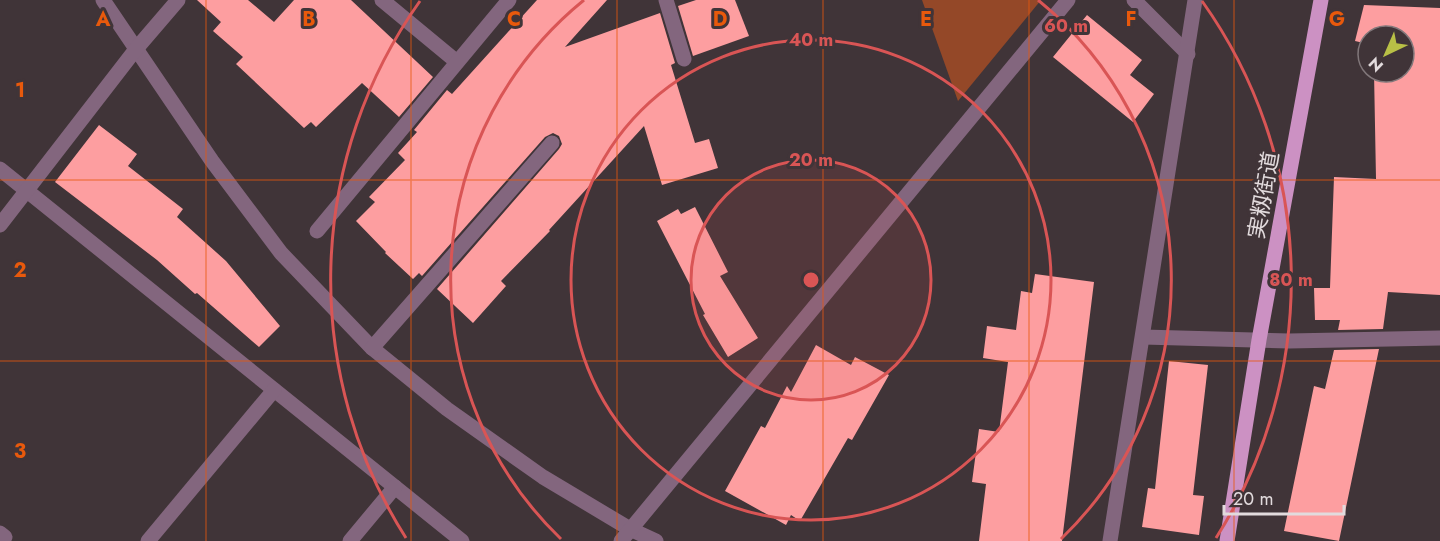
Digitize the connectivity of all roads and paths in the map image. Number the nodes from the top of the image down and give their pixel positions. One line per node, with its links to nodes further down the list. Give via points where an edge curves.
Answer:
1 (104, 0): 10 (street)
2 (178, 0): 10 (street)
3 (382, 0): 13 (street)
4 (509, 0): 13 (street)
5 (666, 0): 12 (street)
6 (1068, 0): 25 (street)
7 (1134, 0): 11 (street)
8 (1196, 0): 11 (street)
9 (1321, 0): 21 (main road, 実籾街道)
10 (136, 50): 16 (street); 22 (street, via 281,253)
11 (1188, 54): 19 (street)
12 (684, 59)
13 (457, 62): 18 (street)
14 (552, 143): 22 (street)
15 (0, 169): 16 (street)
16 (27, 191): 17 (street); 23 (street)
17 (0, 225)
18 (317, 231)
19 (1143, 337): 21 (street); 30 (street)
20 (1440, 338): 21 (street)
21 (1259, 340): 31 (main road, 実籾街道)
22 (372, 348): 25 (street, via 447,409)
23 (274, 390): 24 (street); 26 (street)
24 (395, 487): 27 (street); 28 (street)
25 (626, 535): 29 (street)
26 (148, 541)
27 (350, 541)
28 (462, 541)
29 (656, 541)
30 (1110, 541)
31 (1227, 541)

